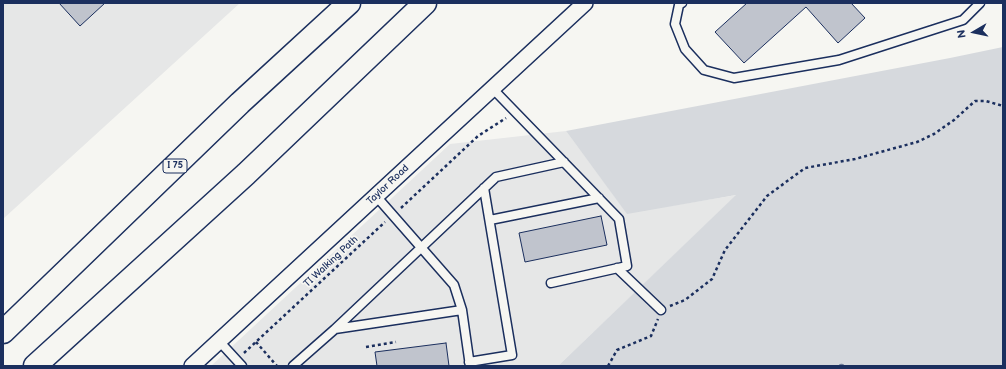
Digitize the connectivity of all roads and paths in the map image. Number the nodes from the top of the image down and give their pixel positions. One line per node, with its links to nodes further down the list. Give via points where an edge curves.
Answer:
1 (349, 3): 21 (highway, I 75, via 235,108)
2 (425, 3): 28 (highway, via 246,174)
3 (584, 3): 6 (street, Taylor Road)
4 (682, 3): 5 (lane, via 679,5 675,24 685,49 704,70 734,78 839,60 963,20)
5 (980, 3)
6 (492, 88): 8 (lane); 11 (street, Taylor Road)
7 (1003, 106): 19 (path, via 975,101 954,120 917,142 855,159 805,168 767,196 725,250 712,279 685,300)
8 (516, 112): 9 (lane); 13 (path, TI Walking Path, via 478,136)
9 (564, 162): 10 (lane, via 496,177); 12 (lane)
10 (484, 188): 14 (lane); 15 (lane)
11 (376, 196): 13 (lane); 22 (street, Taylor Road)
12 (599, 198): 14 (lane); 16 (lane, via 619,219 627,266)
13 (393, 215): 15 (lane); 23 (path, TI Walking Path)
14 (490, 220): 27 (lane, via 512,355)
15 (421, 248): 18 (lane, via 454,285); 20 (lane)
16 (617, 268): 17 (lane); 19 (lane)
17 (551, 283)
18 (462, 310): 20 (lane); 27 (lane)
19 (661, 310): 32 (path, via 651,336 617,350)
20 (335, 329): 31 (lane)
21 (3, 332)
22 (219, 341): 26 (lane); 29 (street, Taylor Road)
23 (256, 342): 26 (path, TI Walking Path); 30 (path)
24 (396, 342): 25 (path)
25 (366, 347)
26 (240, 363)
27 (469, 364)
28 (35, 366)
29 (192, 366)
30 (277, 366)
31 (293, 366)
32 (608, 366)

